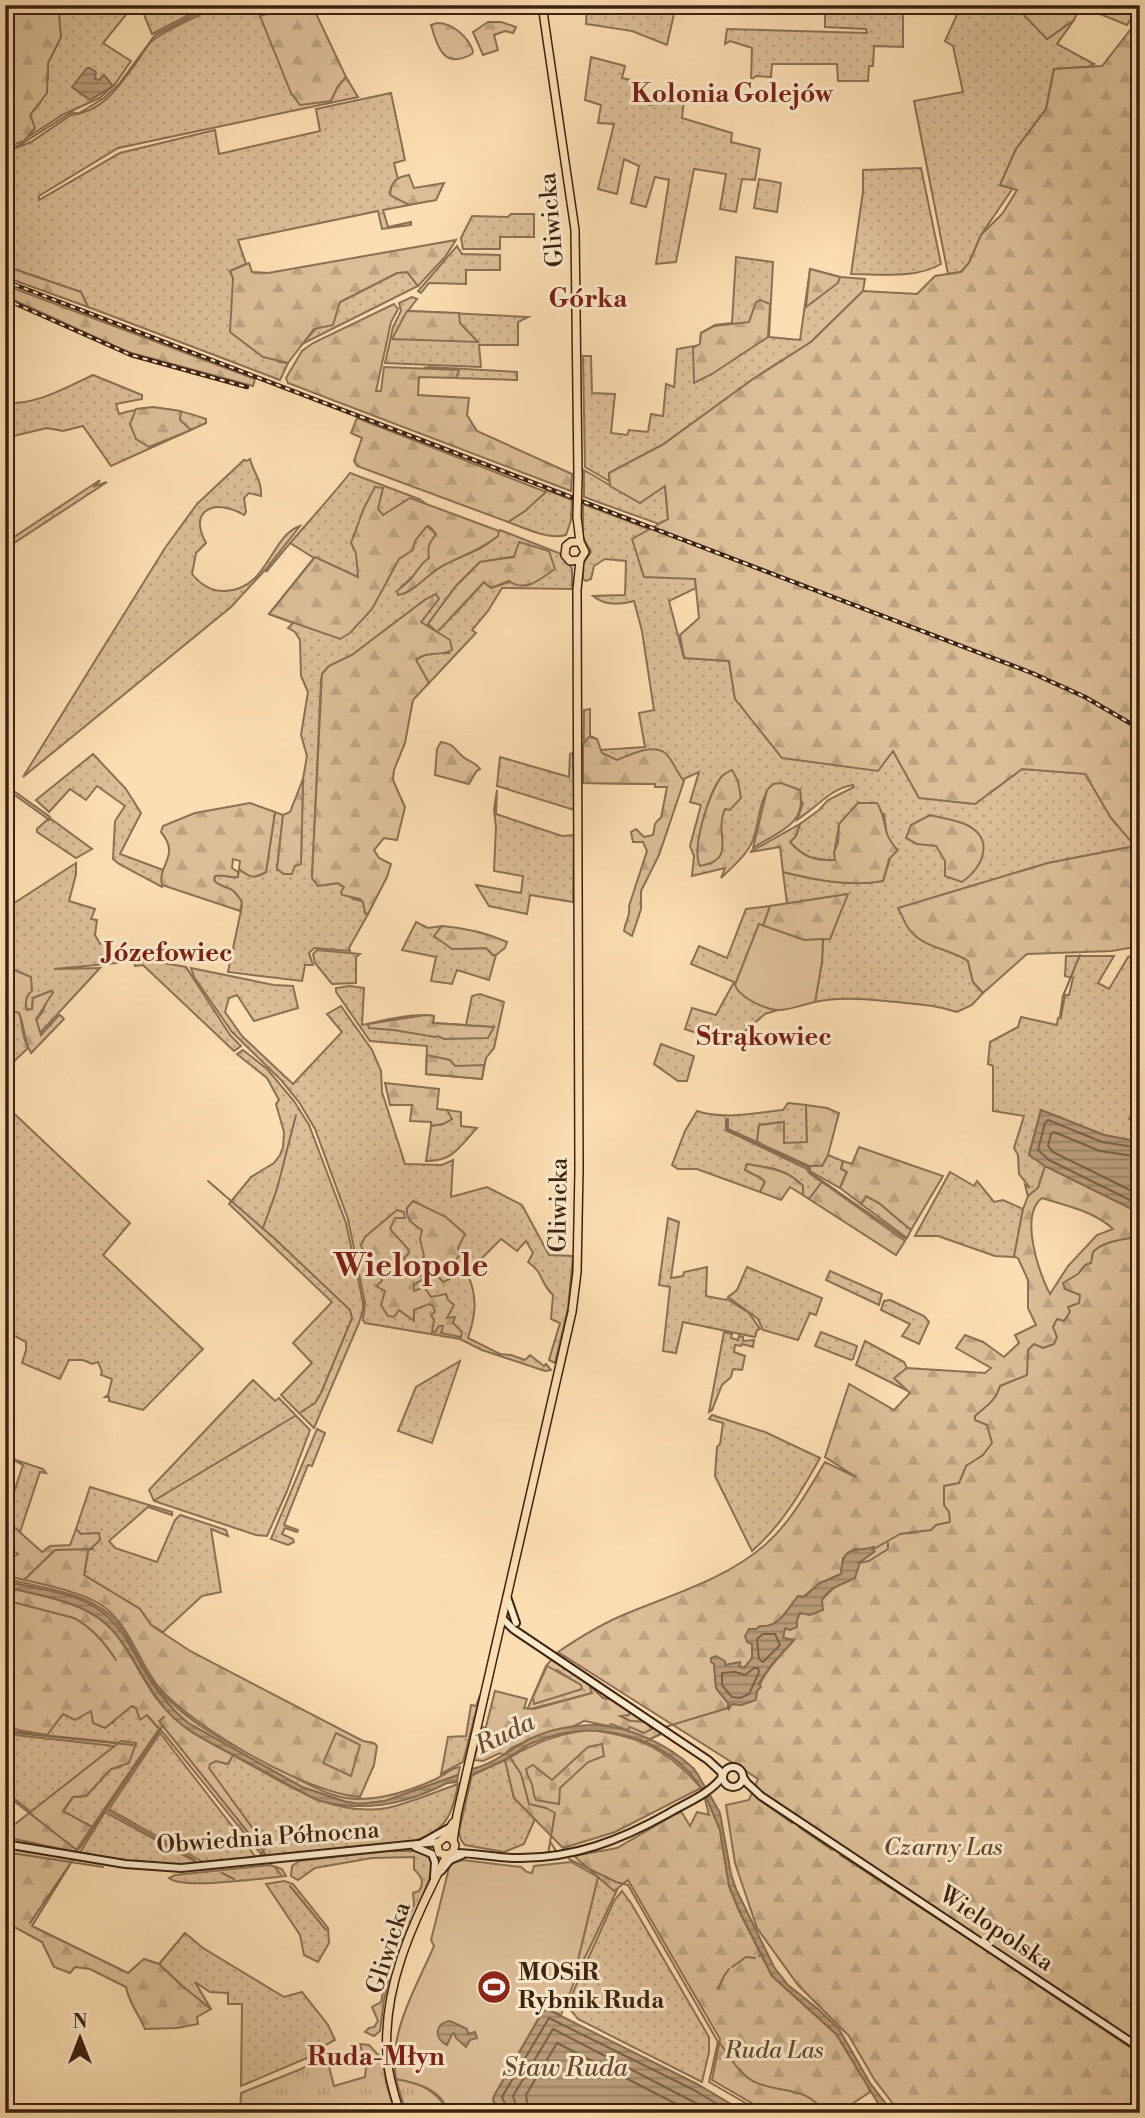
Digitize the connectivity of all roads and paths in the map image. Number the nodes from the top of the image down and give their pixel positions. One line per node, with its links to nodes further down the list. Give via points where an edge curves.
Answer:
1 (542, 5): 2 (main road, Gliwicka, bridge, via 575,219)
2 (576, 542): 3 (main road, via 585,552); 3 (main road, via 564,550 566,558)
3 (576, 561): 4 (main road, Gliwicka, via 577,1272 572,1312)
4 (507, 1595): 5 (main road, Gliwicka); 6 (main road)
5 (502, 1618): 6 (main road); 7 (main road, Gliwicka)
6 (514, 1625): 7 (main road); 8 (main road)
7 (499, 1632): 15 (main road, Gliwicka)
8 (708, 1760): 9 (main road); 10 (main road)
9 (729, 1767): 10 (main road, Obwiednia Północna); 11 (main road, Wielopolska, via 739,1769)
10 (723, 1776): 12 (main road); 13 (main road, Obwiednia Północna)
11 (743, 1777): 12 (main road); 14 (main road, Wielopolska)
12 (732, 1786): 13 (main road, Obwiednia Północna); 14 (main road, Wielopolska)
13 (711, 1788): 21 (main road, Obwiednia Północna, via 630,1834 590,1849 527,1858)
14 (761, 1796): 23 (main road, Wielopolska)
15 (457, 1815): 16 (main road, Gliwicka); 19 (main road, Gliwicka)
16 (452, 1825): 18 (main road, via 430,1840); 19 (main road, Gliwicka)
17 (5, 1844): 18 (main road, Obwiednia Północna, via 125,1864 181,1868)
18 (410, 1846): 19 (main road, Obwiednia Północna); 22 (main road, via 432,1854)
19 (446, 1847): 20 (main road, Obwiednia Północna); 21 (main road, Obwiednia Północna); 22 (main road, Gliwicka)
20 (468, 1854): 21 (main road, Obwiednia Północna); 22 (main road, via 450,1860)
21 (477, 1854)
22 (434, 1880): 24 (main road, Gliwicka, via 402,1953 389,2007 388,2066)
23 (1140, 2048)
24 (400, 2113)

